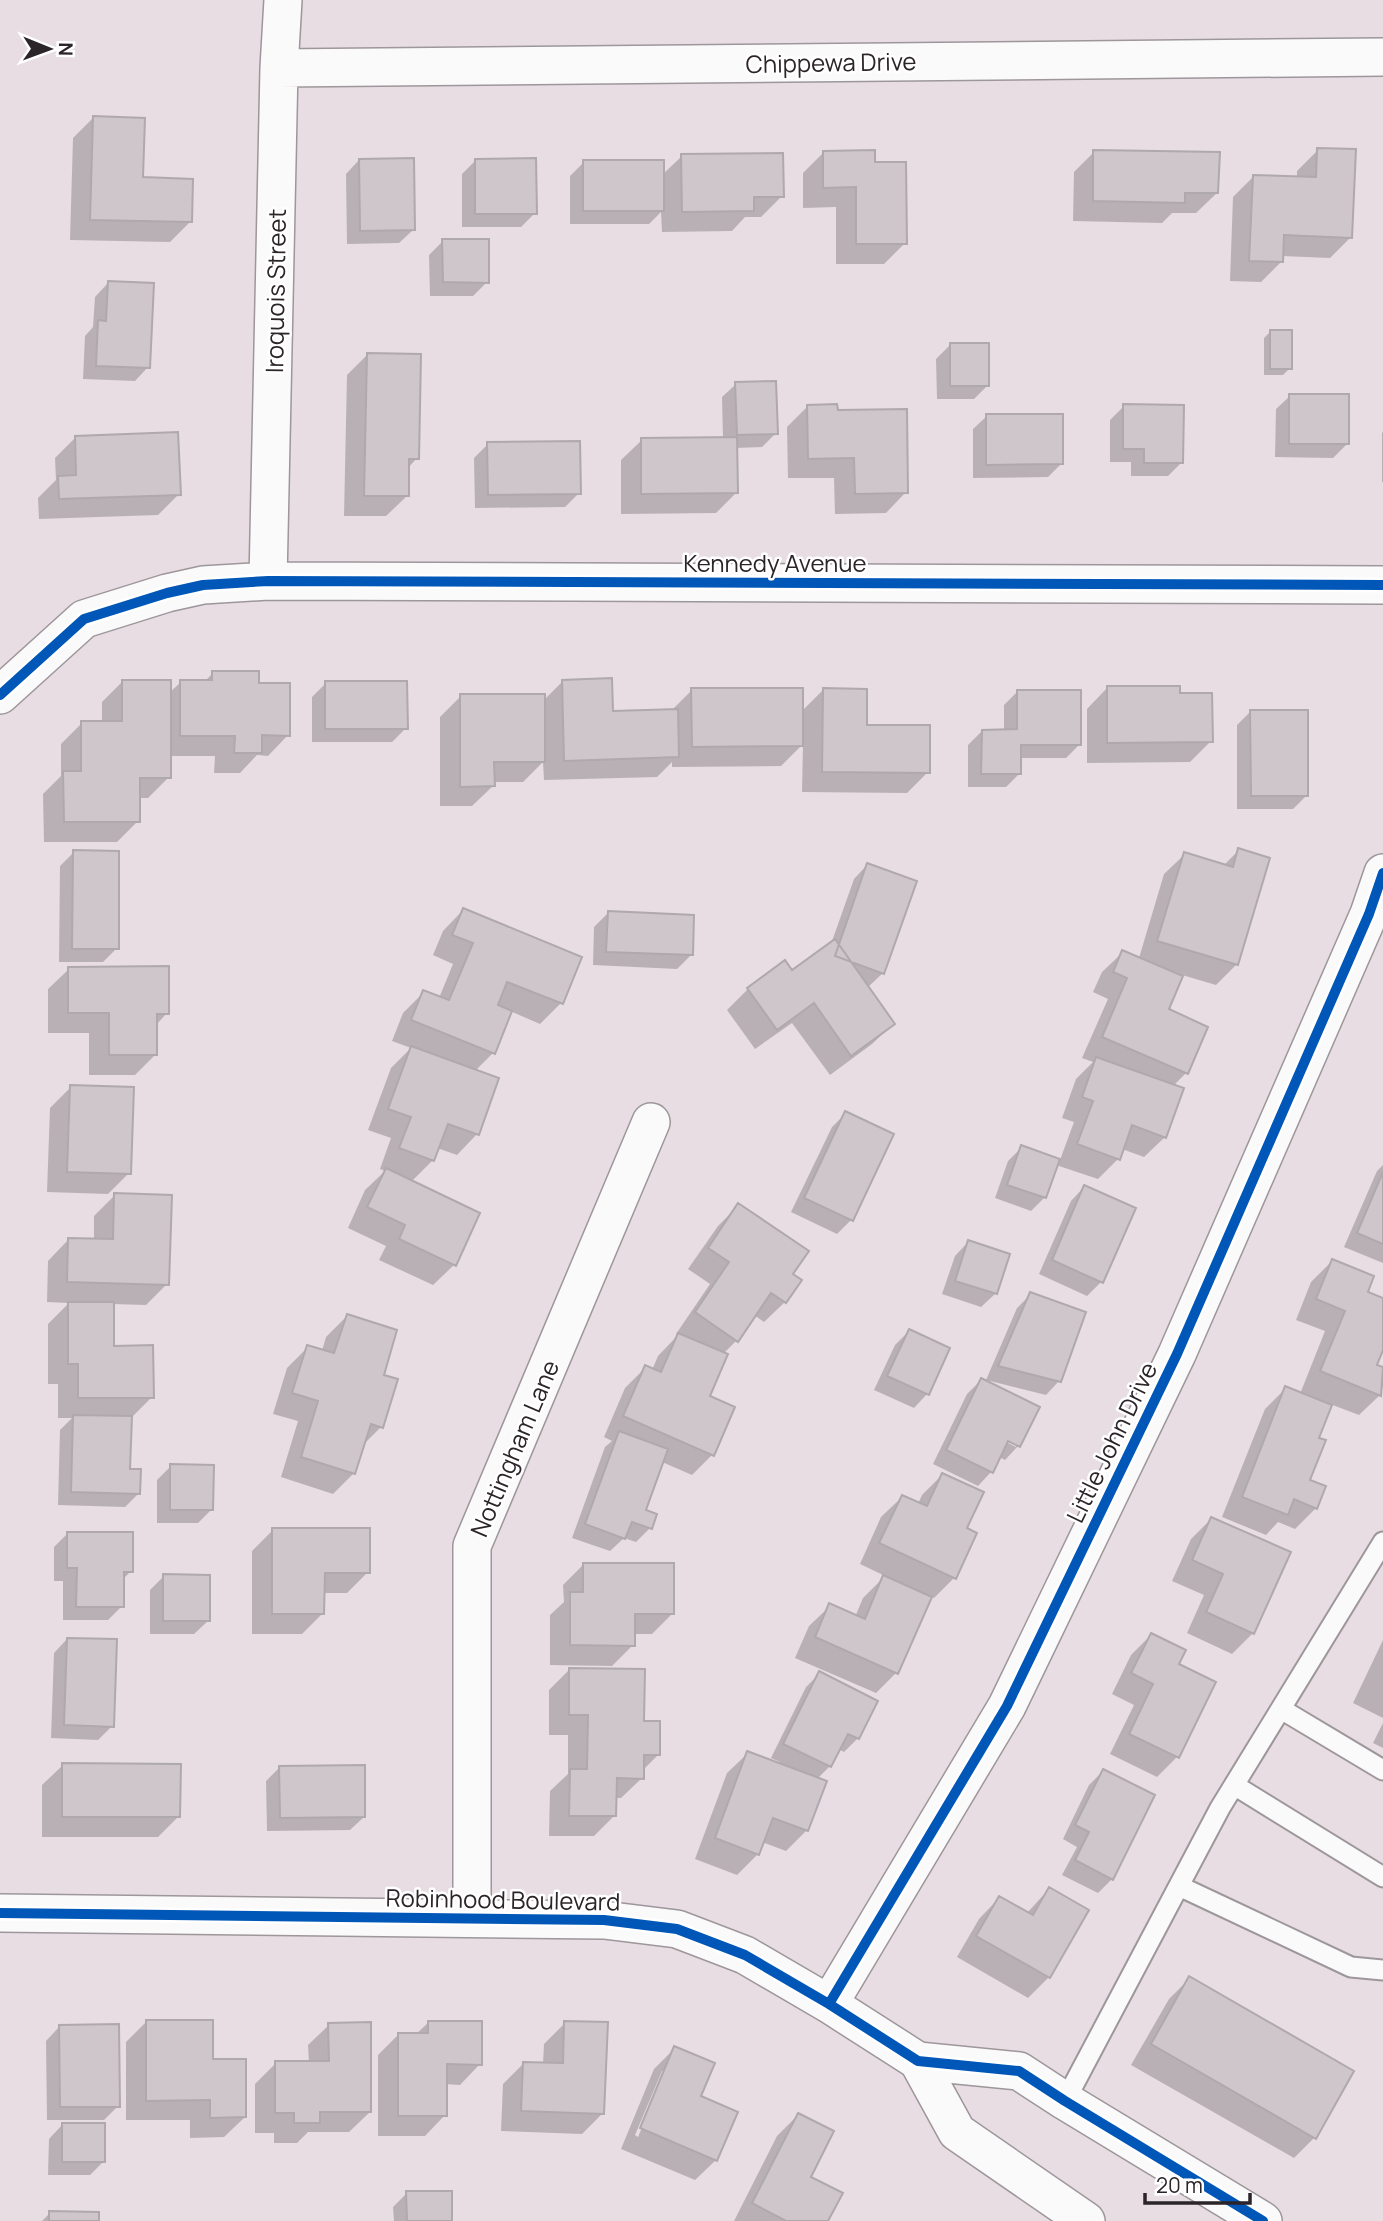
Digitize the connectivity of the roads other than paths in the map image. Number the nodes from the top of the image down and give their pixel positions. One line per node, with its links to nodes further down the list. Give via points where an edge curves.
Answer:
1 (283, 0): 3 (street, Iroquois Street)
2 (1383, 57): 3 (street, Chippewa Drive)
3 (279, 68): 4 (street, Iroquois Street)
4 (268, 581): 5 (street, Kennedy Avenue); 6 (street, Kennedy Avenue, via 203,585 84,620)
5 (1383, 585)
6 (0, 695)
7 (1383, 873): 18 (street, Little John Drive, via 1177,1354 1007,1706)
8 (651, 1122): 16 (street, Nottingham Lane, via 472,1546)
9 (1383, 1542): 10 (lane)
10 (1282, 1709): 11 (lane); 12 (lane)
11 (1383, 1770)
12 (1234, 1784): 13 (lane); 14 (lane)
13 (1383, 1877)
14 (1179, 1886): 17 (lane, via 1351,1967); 20 (lane)
15 (0, 1913): 16 (street, Robinhood Boulevard)
16 (472, 1918): 18 (street, Robinhood Boulevard, via 604,1920 677,1929 745,1955)
17 (1383, 1970)
18 (829, 2004): 19 (street, Robinhood Boulevard)
19 (918, 2061): 20 (street, Robinhood Boulevard, via 1019,2071); 21 (street, Robinhood Boulevard, via 957,2132)
20 (1065, 2101): 22 (street, Robinhood Boulevard)
21 (1072, 2217)
22 (1262, 2221)

